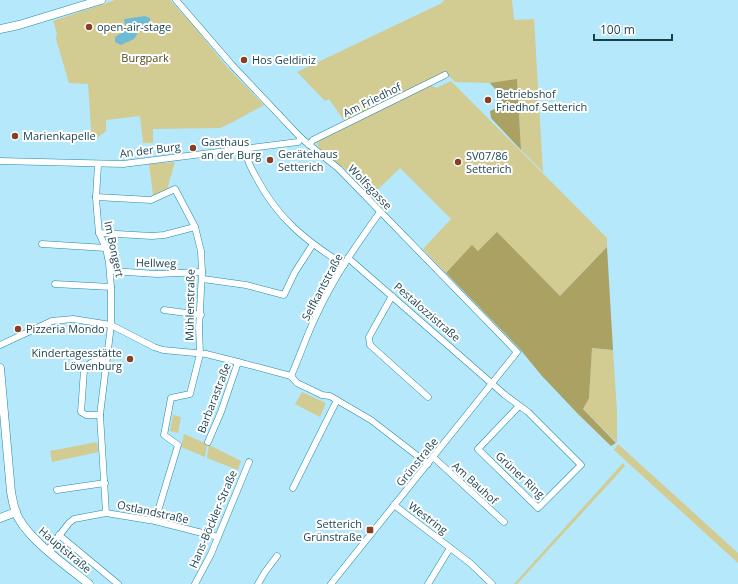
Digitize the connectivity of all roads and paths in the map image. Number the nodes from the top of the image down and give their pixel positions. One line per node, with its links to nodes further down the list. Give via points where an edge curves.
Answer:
1 (101, 0): 3 (main road)
2 (176, 0): 5 (street, Wolfsgasse, via 232,65)
3 (0, 29)
4 (445, 75): 6 (street, Am Friedhof, via 313,140)
5 (301, 138): 6 (street, Wolfsgasse); 7 (street, An der Burg, via 298,142)
6 (309, 145): 11 (street, Wolfsgasse, via 339,169)
7 (246, 148): 9 (street, An der Burg, via 123,164); 15 (street, via 250,168 267,198 287,222)
8 (0, 161): 9 (street, An der Burg)
9 (98, 164): 10 (street, Im Bongert)
10 (96, 197): 12 (street, Mühlenstraße, via 151,200 175,189); 13 (street, Im Bongert)
11 (380, 212): 17 (street, Selfkantstraße); 29 (street, Wolfsgasse)
12 (195, 228): 13 (street, via 152,236); 20 (street, Mühlenstraße, via 201,251)
13 (100, 233): 16 (street, Im Bongert)
14 (42, 244): 16 (street)
15 (313, 244): 18 (street); 21 (street, via 284,295 246,285)
16 (106, 248): 19 (street, Im Bongert)
17 (348, 258): 18 (street, Selfkantstraße); 24 (street, Pestalozzistraße)
18 (344, 265): 34 (street, Selfkantstraße, via 316,314)
19 (110, 271): 20 (street, Hellweg, via 157,274); 23 (street, Im Bongert)
20 (202, 272): 21 (street, Mühlenstraße)
21 (203, 279): 26 (street, Mühlenstraße)
22 (54, 284): 23 (street)
23 (111, 287): 27 (street, Im Bongert)
24 (392, 296): 35 (street, Pestalozzistraße); 36 (street, via 369,337 370,345)
25 (164, 310): 26 (street)
26 (201, 315): 30 (street, Mühlenstraße)
27 (111, 325): 28 (street, via 73,319 52,321); 30 (street, via 163,350); 31 (street, Im Bongert)
28 (0, 345)
29 (518, 352): 35 (street, Grünstraße)
30 (200, 354): 32 (street); 52 (street, Mühlenstraße, via 190,394 172,398 164,435 178,445)
31 (106, 362): 40 (street, Im Bongert); 40 (street, via 95,361 84,370 82,412 86,415)
32 (238, 362): 34 (street); 41 (street, Barbarastraße)
33 (0, 368): 39 (main road, Hauptstraße)
34 (291, 376): 37 (street, via 297,383)
35 (492, 382): 38 (street, Grüner Ring); 42 (street, Grünstraße)
36 (428, 397)
37 (337, 400): 44 (street, via 371,420); 46 (street)
38 (520, 406): 38 (street, Grüner Ring, via 581,465 538,508 478,449)
39 (2, 408): 49 (main road, Hauptstraße, via 11,492)
40 (100, 415): 45 (street, Im Bongert)
41 (208, 442)
42 (433, 457): 44 (street, Grünstraße); 53 (street, Am Bauhof)
43 (249, 462): 55 (street, Hans-Böckler-Straße)
44 (428, 464): 48 (street, Grünstraße)
45 (105, 483): 47 (street); 50 (street, Im Bongert)
46 (292, 488)
47 (58, 490)
48 (394, 505): 56 (street, Westring); 63 (street, Grünstraße)
49 (16, 512): 51 (main road); 57 (main road, Hauptstraße, via 28,533)
50 (106, 512): 52 (street, Ostlandstraße); 54 (street, via 74,519)
51 (0, 518)
52 (155, 521): 55 (street, Ostlandstraße)
53 (504, 522)
54 (59, 535): 57 (street); 60 (street)
55 (218, 537): 61 (street, Hans-Böckler-Straße)
56 (450, 548): 64 (street); 65 (street, Westring)
57 (48, 550): 59 (main road, Hauptstraße)
58 (277, 556): 62 (street)
59 (89, 584)
60 (118, 584)
61 (195, 584)
62 (258, 584)
63 (331, 584)
64 (428, 584)
65 (492, 584)

